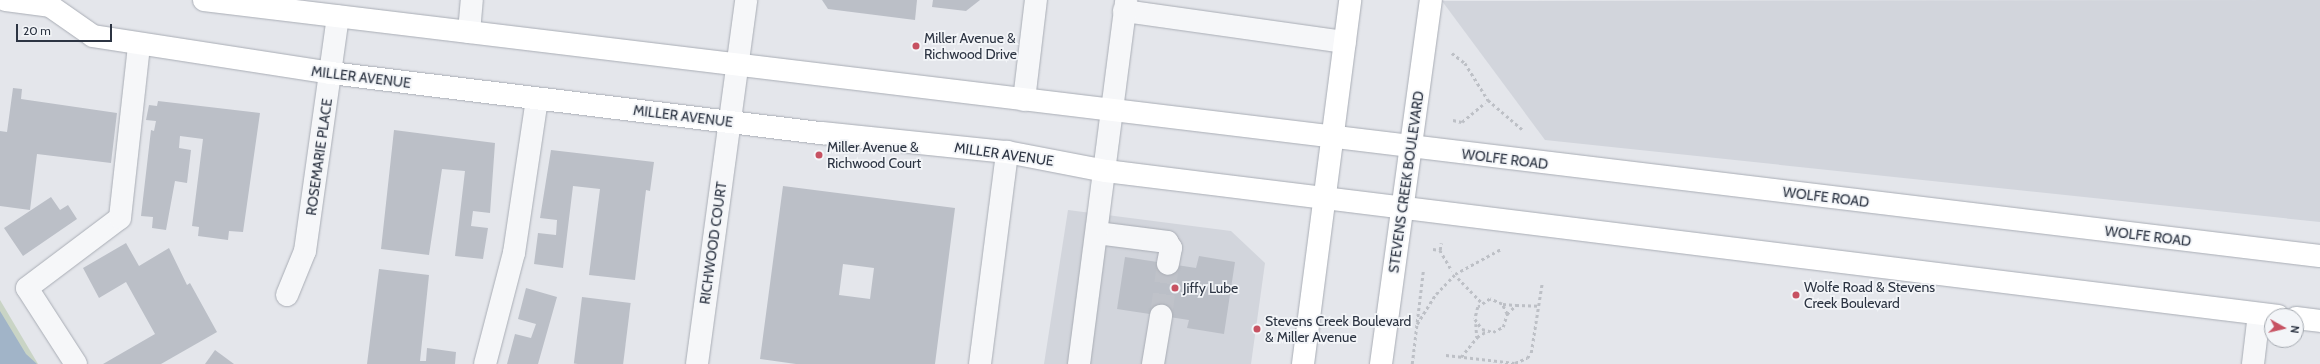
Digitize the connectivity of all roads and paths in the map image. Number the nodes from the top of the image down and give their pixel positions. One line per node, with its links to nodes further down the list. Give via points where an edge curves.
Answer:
1 (6, 0): 8 (main road, MILLER AVENUE)
2 (204, 0): 10 (main road)
3 (472, 0): 11 (street)
4 (746, 0): 15 (street, RICHWOOD COURT)
5 (1036, 0): 18 (street)
6 (1350, 0): 13 (main road)
7 (1431, 0): 12 (main road, STEVENS CREEK BOULEVARD)
8 (56, 2): 14 (main road, MILLER AVENUE, via 93,36)
9 (1125, 5): 13 (street); 20 (street)
10 (338, 16): 11 (main road); 16 (street, ROSEMARIE PLACE)
11 (469, 32): 15 (main road)
12 (1427, 34): 24 (main road, STEVENS CREEK BOULEVARD); 26 (path, via 1465,63 1488,100 1520,127)
13 (1345, 42): 23 (main road)
14 (139, 46): 16 (main road, MILLER AVENUE); 57 (street, via 120,218 27,288)
15 (738, 64): 18 (main road); 22 (street, RICHWOOD COURT)
16 (331, 73): 17 (main road, MILLER AVENUE); 40 (street, ROSEMARIE PLACE, via 305,251)
17 (536, 99): 22 (main road, MILLER AVENUE); 58 (street, via 514,254)
18 (1024, 100): 20 (main road)
19 (1485, 103): 21 (path, via 1462,122)
20 (1112, 110): 23 (main road); 27 (street)
21 (1453, 120)
22 (730, 122): 25 (main road, MILLER AVENUE); 59 (street, RICHWOOD COURT)
23 (1333, 136): 24 (main road, WOLFE ROAD); 28 (main road)
24 (1412, 146): 26 (main road, WOLFE ROAD); 29 (main road, STEVENS CREEK BOULEVARD)
25 (1006, 152): 27 (main road, MILLER AVENUE); 60 (street)
26 (1548, 164): 35 (main road, WOLFE ROAD)
27 (1106, 171): 28 (main road, MILLER AVENUE); 31 (street)
28 (1324, 199): 29 (main road); 63 (main road)
29 (1403, 208): 30 (main road); 64 (main road, STEVENS CREEK BOULEVARD)
30 (1534, 226): 46 (main road); 51 (path, via 1494,254 1455,274 1436,294)
31 (1097, 233): 36 (street, via 1167,242 1171,248); 61 (street)
32 (1440, 243): 34 (path)
33 (1433, 249): 34 (path)
34 (1440, 250): 37 (path)
35 (2320, 256)
36 (1168, 264)
37 (1452, 271)
38 (1458, 278): 41 (path)
39 (1542, 283): 44 (path)
40 (287, 296)
41 (1482, 303): 42 (path, via 1490,300); 48 (path)
42 (1502, 304): 43 (path); 45 (path)
43 (1516, 305): 44 (path); 45 (path)
44 (1539, 306): 56 (path, via 1531,353 1527,358 1515,363)
45 (1507, 314): 53 (path, via 1503,327)
46 (2264, 315)
47 (1161, 316): 62 (street)
48 (1476, 319): 53 (path); 54 (path)
49 (2304, 319): 50 (main road)
50 (2320, 321)
51 (1417, 324)
52 (2264, 328): 65 (street)
53 (1487, 331): 54 (path)
54 (1477, 337): 56 (path)
55 (1446, 355): 56 (path)
56 (1461, 357)
57 (76, 364)
58 (485, 364)
59 (697, 364)
60 (980, 364)
61 (1079, 364)
62 (1154, 364)
63 (1303, 364)
64 (1381, 364)
65 (2253, 364)

